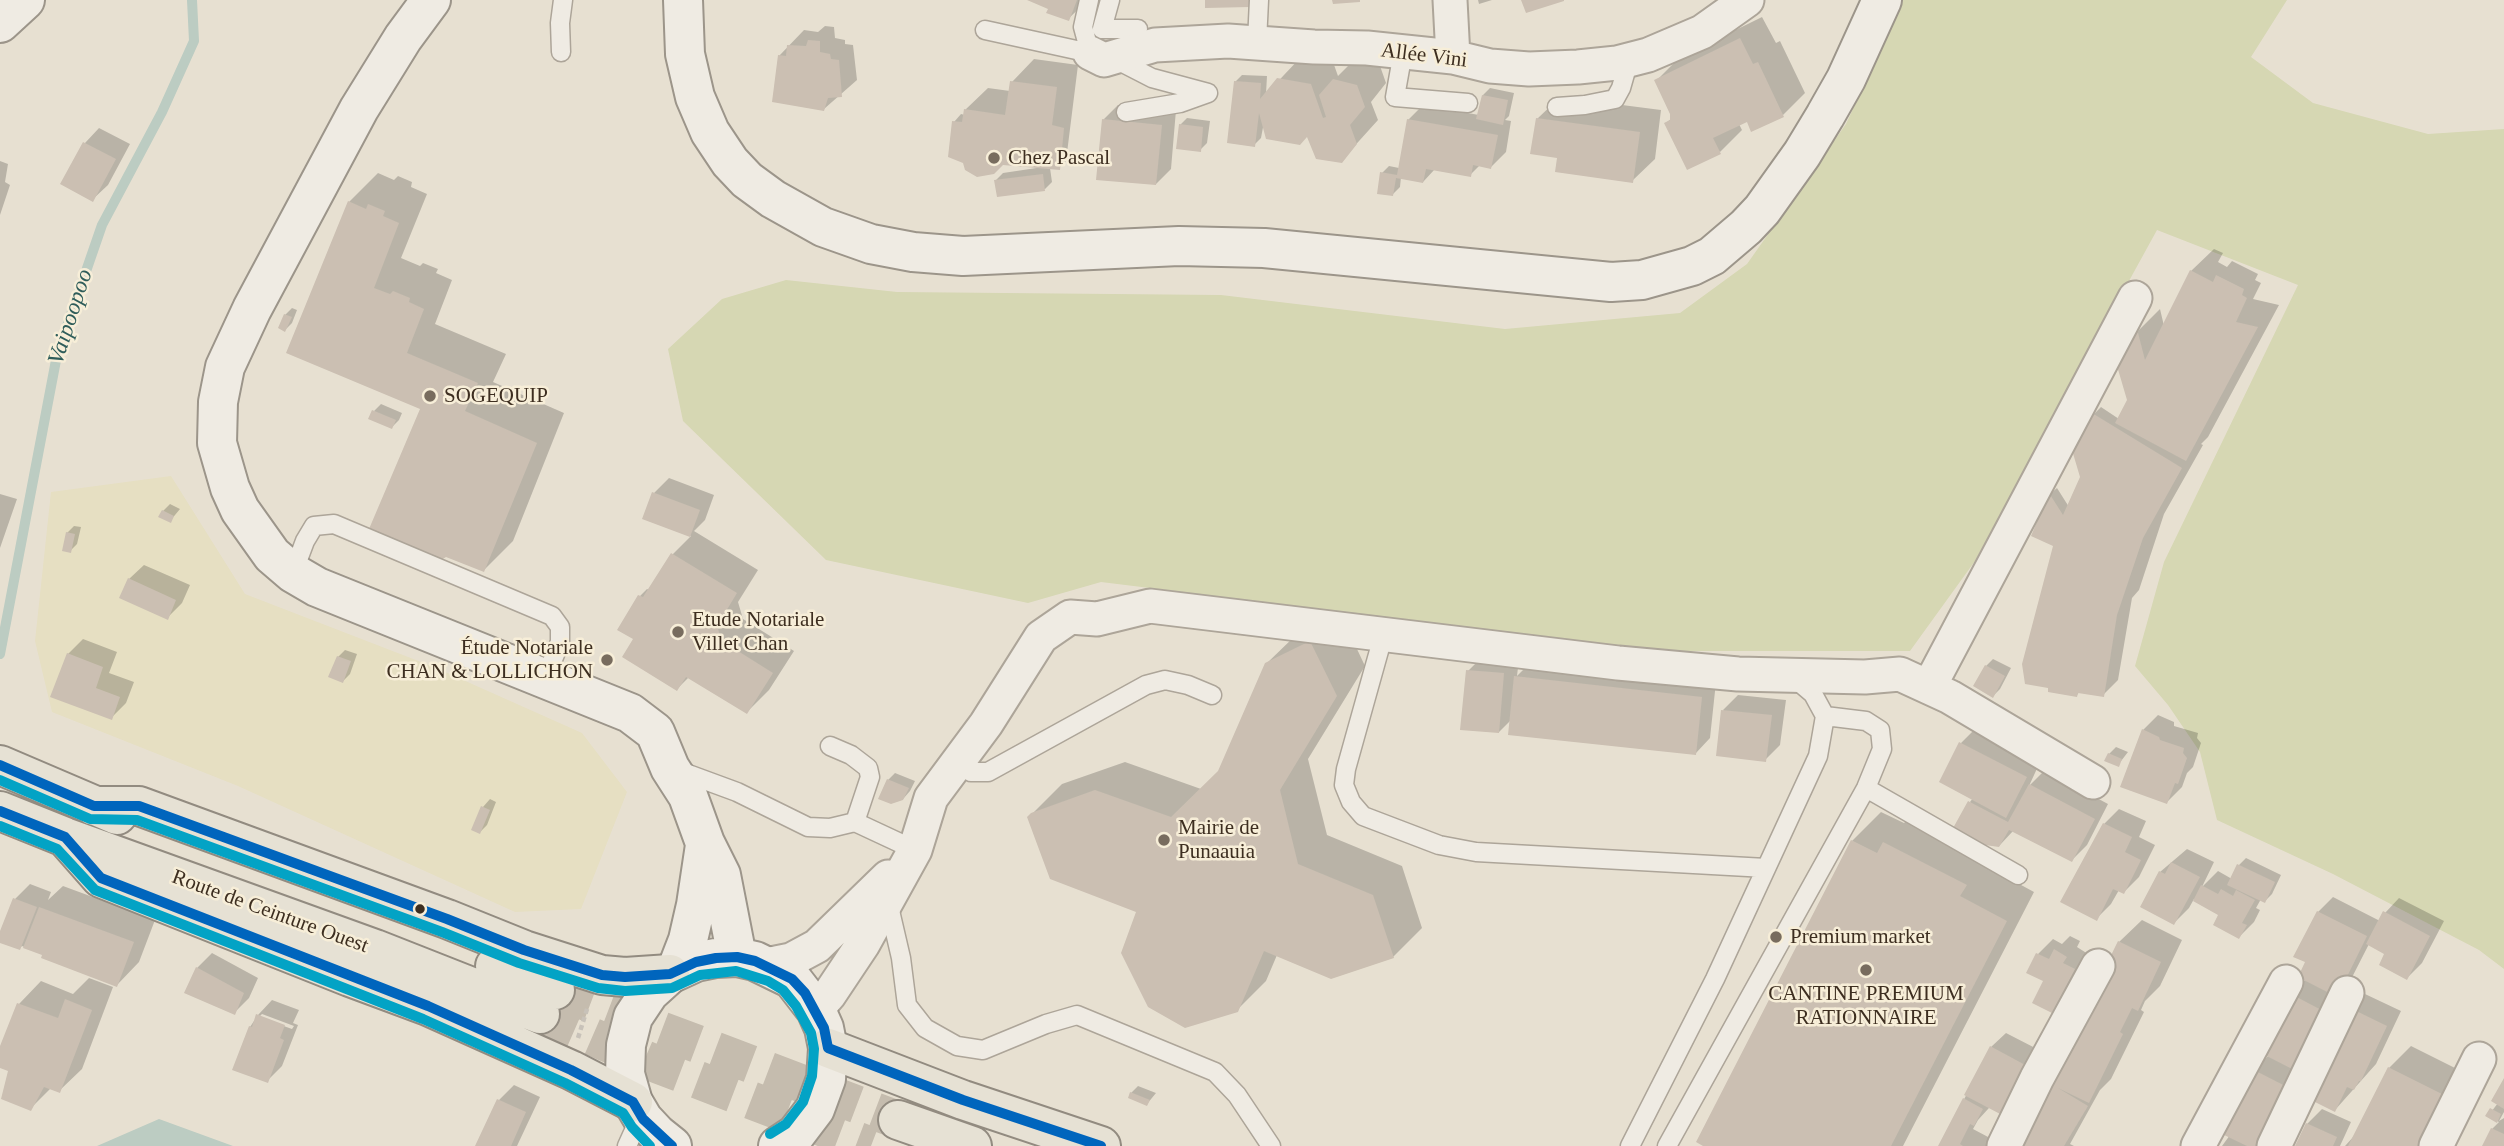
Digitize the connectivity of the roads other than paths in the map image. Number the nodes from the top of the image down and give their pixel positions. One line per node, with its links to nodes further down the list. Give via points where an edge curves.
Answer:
1 (25, 0): 11 (main road)
2 (431, 0): 24 (main road, via 359,109 225,367 217,443 230,488 256,534)
3 (563, 0): 15 (lane)
4 (683, 0): 10 (main road, via 685,54 695,97 730,162 773,200 823,227 871,244 963,256 1179,246 1264,248 1611,282 1642,280 1692,266 1712,256 1746,227 1825,116)
5 (1089, 0): 17 (lane, via 1083,27)
6 (1110, 0): 12 (lane, via 1101,29)
7 (1259, 0): 14 (lane)
8 (1450, 0): 18 (street)
9 (1747, 0): 19 (street, Allée Vini, via 1702,32)
10 (1882, 0)
11 (0, 23)
12 (1138, 29)
13 (985, 30): 17 (lane)
14 (1257, 42): 16 (street, Allée Vini); 17 (street, Allée Vini, via 1191,41)
15 (561, 52)
16 (1403, 52): 18 (street, Allée Vini); 20 (lane, via 1395,97)
17 (1101, 55): 22 (lane, via 1152,78 1208,93)
18 (1453, 57): 19 (street, Allée Vini, via 1529,69)
19 (1629, 60): 21 (lane, via 1615,99)
20 (1468, 103)
21 (1557, 107)
22 (1126, 112)
23 (2135, 298): 28 (street)
24 (293, 573): 27 (main road, via 317,587); 27 (lane, via 314,526 334,524 373,540 552,616 560,627 560,642)
25 (1384, 633): 26 (street, via 1618,663); 32 (street, via 1150,606 1097,619 1070,617 1041,637); 43 (lane, via 1344,785 1363,816 1439,845 1476,852)
26 (1790, 675): 28 (street, via 1900,674); 30 (lane, via 1813,694)
27 (545, 679): 34 (main road, via 630,713 655,732)
28 (1929, 687): 35 (street)
29 (1212, 695): 32 (lane, via 1165,680 1146,685 988,772 971,772)
30 (1825, 716): 36 (lane, via 1866,721 1880,730 1882,749); 43 (lane, via 1818,756)
31 (830, 746): 39 (lane, via 868,768 870,776)
32 (958, 762): 42 (street, via 931,798)
33 (0, 765): 37 (main road, Route de Ceinture Ouest)
34 (670, 768): 39 (lane, via 737,792 808,827); 41 (main road, via 688,796)
35 (2093, 782)
36 (1866, 788): 44 (lane); 61 (lane)
37 (94, 806): 40 (main road, Route de Ceinture Ouest, via 548,1002 375,949); 48 (main road, via 139,806 602,975)
38 (0, 811): 40 (main road, Route de Ceinture Ouest)
39 (855, 822): 42 (lane)
40 (65, 837): 55 (main road, via 101,878 428,1006 571,1070)
41 (705, 843): 46 (main road); 48 (main road, via 688,940)
42 (915, 850): 45 (street); 46 (street, via 817,946 791,960)
43 (1766, 868): 60 (lane)
44 (2018, 875)
45 (887, 900): 51 (street, via 842,977); 59 (lane, via 907,1004 925,1028 957,1046 984,1050 1077,1015 1215,1072 1237,1095)
46 (752, 961): 48 (main road, via 716,958); 51 (main road, via 792,979)
47 (2098, 967): 62 (street)
48 (673, 973): 55 (main road, via 649,993 634,1017 626,1045 625,1074)
49 (2286, 982): 63 (street)
50 (2347, 993): 64 (street)
51 (816, 1010): 52 (main road)
52 (828, 1048): 56 (main road, via 826,1080 815,1110 796,1134); 58 (main road)
53 (2479, 1059): 65 (street)
54 (898, 1121): 57 (main road)
55 (646, 1131)
56 (778, 1146)
57 (972, 1146)
58 (1101, 1146)
59 (1271, 1146)
60 (1630, 1146)
61 (1667, 1146)
62 (2004, 1146)
63 (2198, 1146)
64 (2274, 1146)
65 (2436, 1146)

